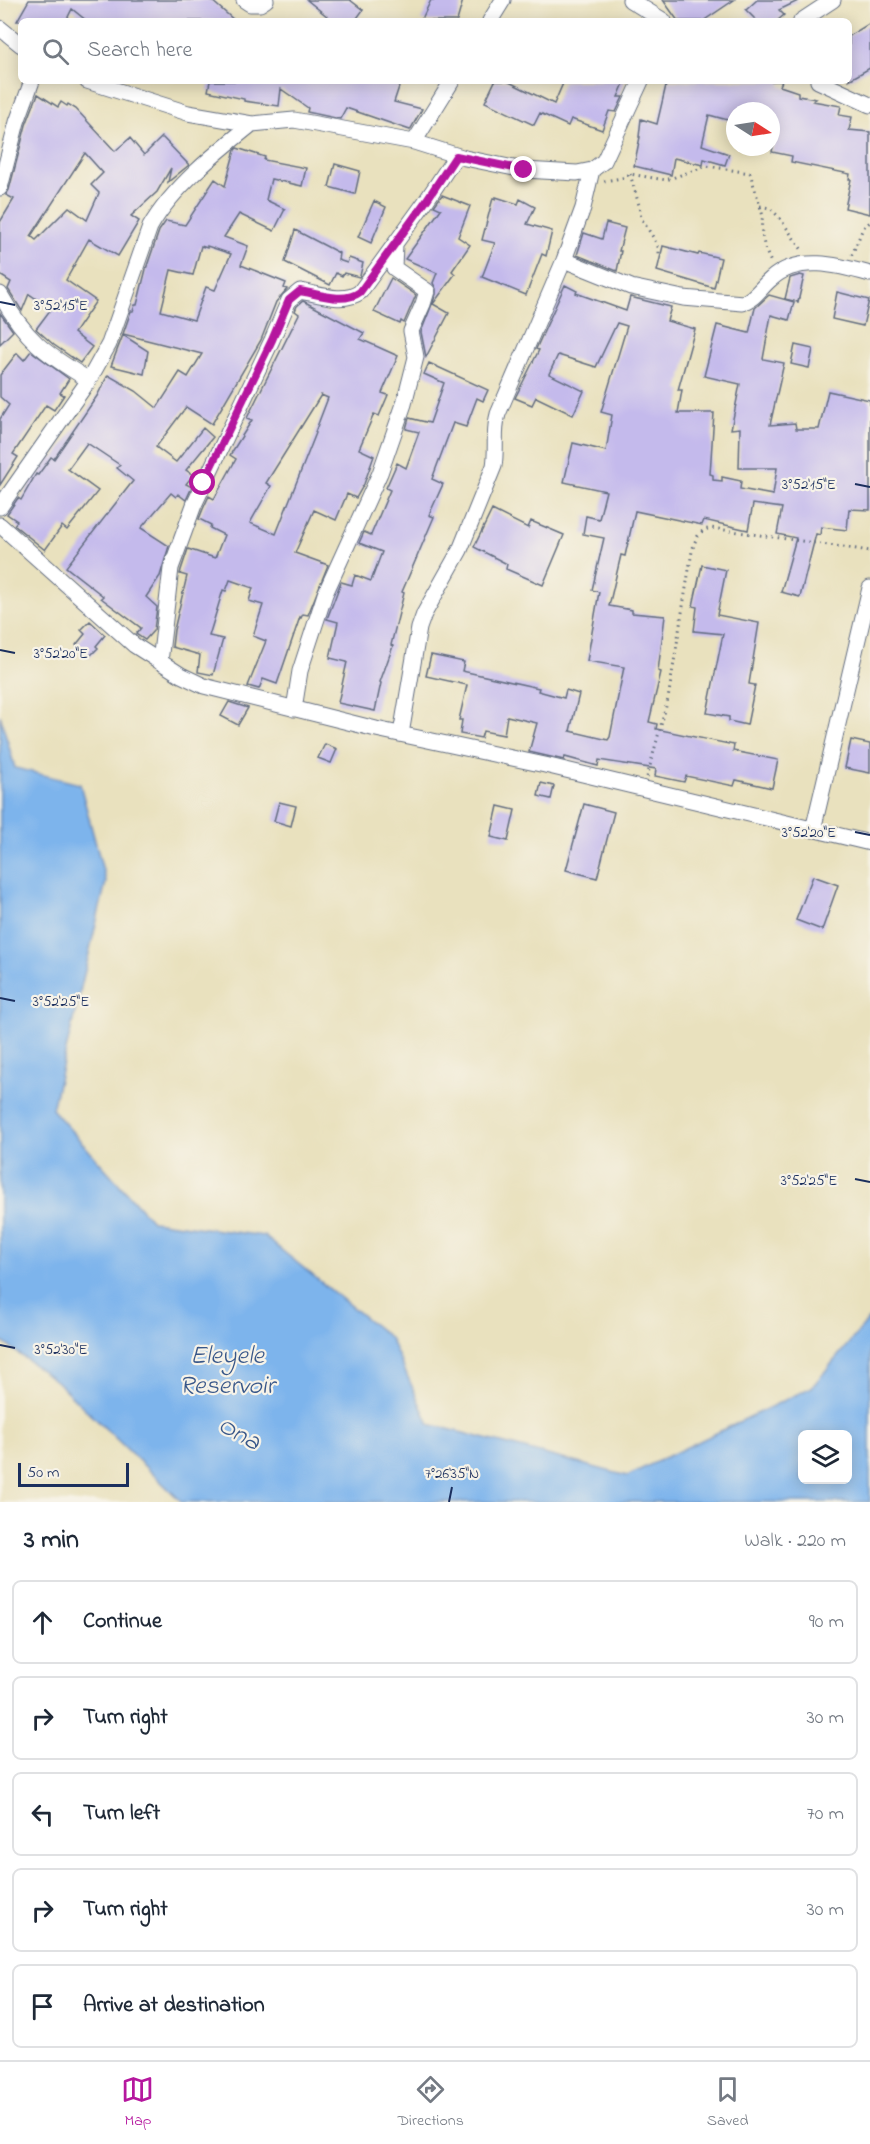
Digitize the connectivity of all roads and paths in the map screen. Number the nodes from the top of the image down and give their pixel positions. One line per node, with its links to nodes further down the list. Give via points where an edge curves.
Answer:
1 (244, 0): 2 (street, via 260,4)
2 (266, 0)
3 (503, 0): 6 (street)
4 (630, 0): 7 (street)
5 (833, 0): 8 (street)
6 (492, 18)
7 (659, 18)
8 (806, 18)
9 (0, 28): 10 (street)
10 (18, 43)
11 (31, 84): 22 (street)
12 (96, 84): 17 (street, via 188,113)
13 (450, 84): 18 (street)
14 (640, 84): 20 (street, via 604,161)
15 (824, 84): 16 (street)
16 (870, 105)
17 (252, 124): 18 (street, via 294,120); 34 (street, via 217,152 160,209 150,226 109,344)
18 (414, 142): 19 (street)
19 (456, 156): 20 (street, via 524,170); 26 (street)
20 (592, 170): 23 (street)
21 (630, 174): 23 (path); 24 (path, via 666,180 707,166 750,173); 27 (path, via 641,218)
22 (0, 188)
23 (588, 188): 28 (street)
24 (760, 206): 29 (path, via 770,208 779,218 800,246); 31 (path, via 767,255 772,264)
25 (870, 222): 30 (path, via 857,239)
26 (395, 244): 39 (street, via 355,296 343,298 300,291 289,300 203,483 171,568); 40 (street, via 394,268 427,291 411,331 416,357 380,473 325,594 300,671)
27 (659, 254)
28 (564, 260): 31 (street, via 631,287 683,298 742,303 750,301); 41 (street, via 498,414 494,466 460,550 422,621)
29 (806, 263): 30 (street); 31 (street)
30 (846, 267): 32 (street)
31 (783, 269)
32 (870, 273)
33 (0, 294): 34 (street, via 27,336 51,357)
34 (89, 380): 35 (street)
35 (0, 507)
36 (0, 525): 39 (street, via 134,645)
37 (870, 551): 42 (path, via 711,528 696,536 668,699)
38 (870, 588): 43 (street)
39 (160, 662): 40 (street, via 204,686)
40 (294, 709): 41 (street)
41 (401, 734): 42 (street)
42 (644, 789): 43 (street)
43 (813, 830): 44 (street)
44 (870, 843)

